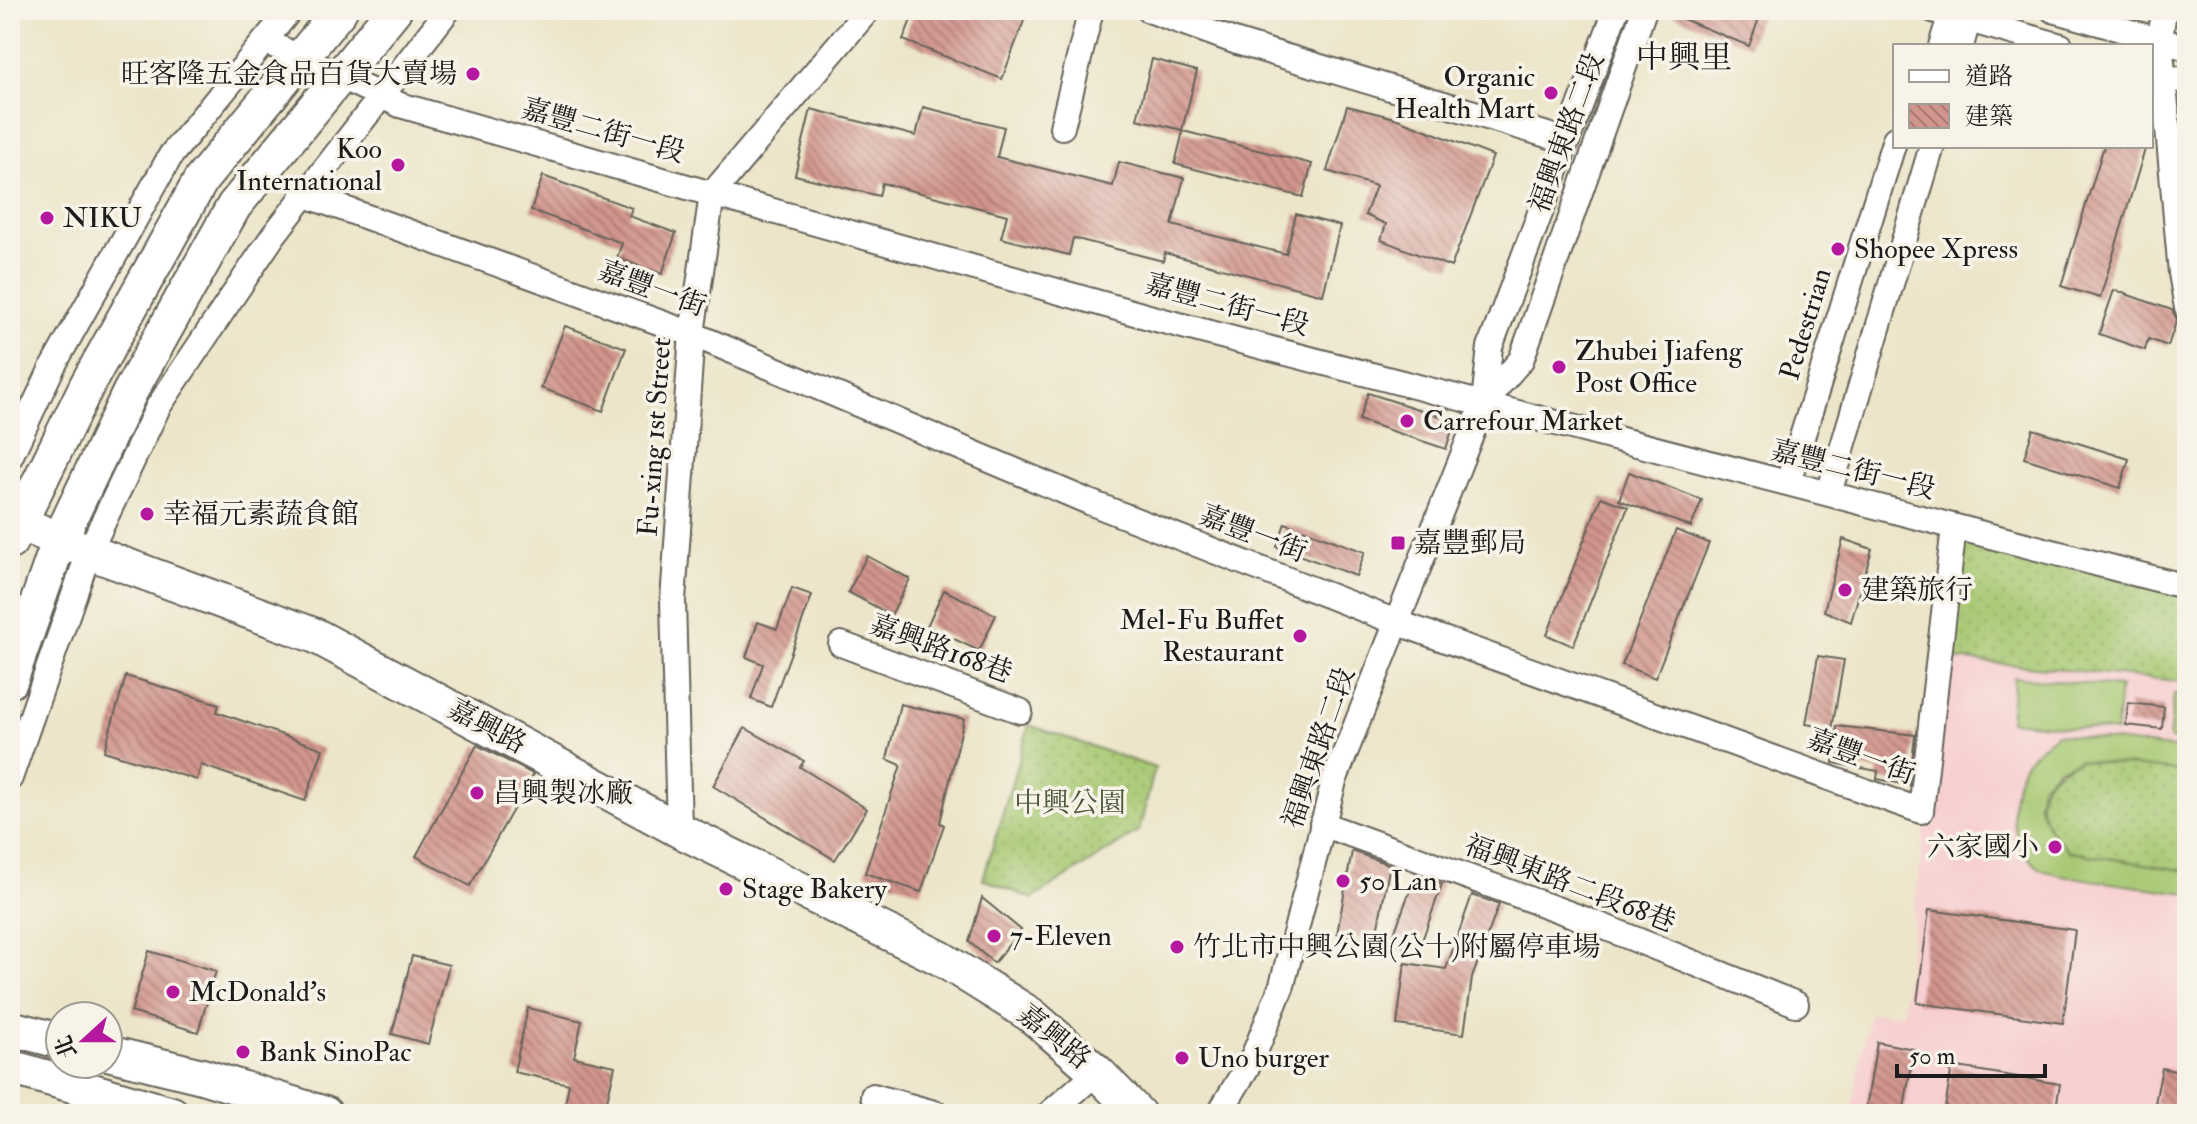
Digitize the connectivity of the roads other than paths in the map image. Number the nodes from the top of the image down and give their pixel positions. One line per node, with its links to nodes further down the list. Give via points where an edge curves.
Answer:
1 (290, 10): 14 (street)
2 (340, 10): 20 (main road)
3 (394, 10): 21 (main road)
4 (448, 10): 23 (street)
5 (868, 10): 30 (street)
6 (1091, 10): 24 (street)
7 (1149, 10): 25 (street, via 1237,42)
8 (1616, 10): 25 (street, 福興東路二段)
9 (1644, 10): 33 (street, 福興東路二段, via 1521,360)
10 (2053, 10): 13 (street)
11 (2164, 10): 13 (street)
12 (1952, 13): 15 (street); 16 (street); 17 (street); 18 (street)
13 (2160, 40): 19 (street); 22 (street)
14 (265, 41): 20 (street, 嘉豐二街一段); 34 (street, via 171,155 53,366)
15 (1926, 44)
16 (1942, 44)
17 (1960, 44)
18 (2054, 44)
19 (2187, 48)
20 (300, 59): 21 (street, 嘉豐二街一段); 38 (main road, via 201,180)
21 (341, 76): 23 (street, 嘉豐二街一段); 39 (main road, via 234,206 130,392)
22 (2167, 76): 31 (street)
23 (380, 94): 29 (street); 30 (street, 嘉豐二街一段, via 400,105)
24 (1062, 127)
25 (1567, 141): 33 (street, 福興東路二段, via 1490,347)
26 (1893, 146): 35 (street, Pedestrian)
27 (1907, 148): 35 (street)
28 (1931, 148): 36 (street)
29 (303, 194): 32 (street, 嘉豐一街); 39 (street, via 158,407)
30 (712, 194): 32 (street, Fu-xing 1st Street); 33 (street, 嘉豐二街一段, via 1156,319)
31 (2187, 308)
32 (692, 334): 41 (street, 嘉豐一街, via 1089,502); 47 (street, Fu-xing 1st Street, via 673,600)
33 (1484, 402): 35 (street, 嘉豐二街一段); 41 (street, 福興東路二段)
34 (10, 457)
35 (1793, 483): 36 (street, 嘉豐二街一段)
36 (1829, 493): 37 (street, 嘉豐二街一段)
37 (1954, 527): 40 (street, 嘉豐二街一段); 41 (street, 嘉豐一街, via 1921,811)
38 (12, 528): 39 (main road, 嘉興路)
39 (74, 546): 43 (main road); 45 (street); 47 (main road, 嘉興路, via 316,636)
40 (2187, 587)
41 (1396, 622): 46 (street, 福興東路二段)
42 (841, 644): 44 (street, 嘉興路168巷)
43 (10, 681)
44 (1020, 711)
45 (10, 778)
46 (1322, 824): 48 (street, 福興東路二段68巷, via 1592,922); 60 (street, 福興東路二段, via 1282,985 1253,1057)
47 (679, 830): 53 (main road, 嘉興路, via 940,958 1031,1015)
48 (1796, 1004)
49 (10, 1028): 50 (main road)
50 (44, 1037)
51 (124, 1057): 56 (main road)
52 (10, 1067): 55 (main road)
53 (1097, 1072): 58 (street); 59 (main road, 嘉興路)
54 (873, 1096): 57 (street)
55 (172, 1114)
56 (325, 1114)
57 (938, 1114)
58 (1049, 1114)
59 (1138, 1114)
60 (1219, 1114)

